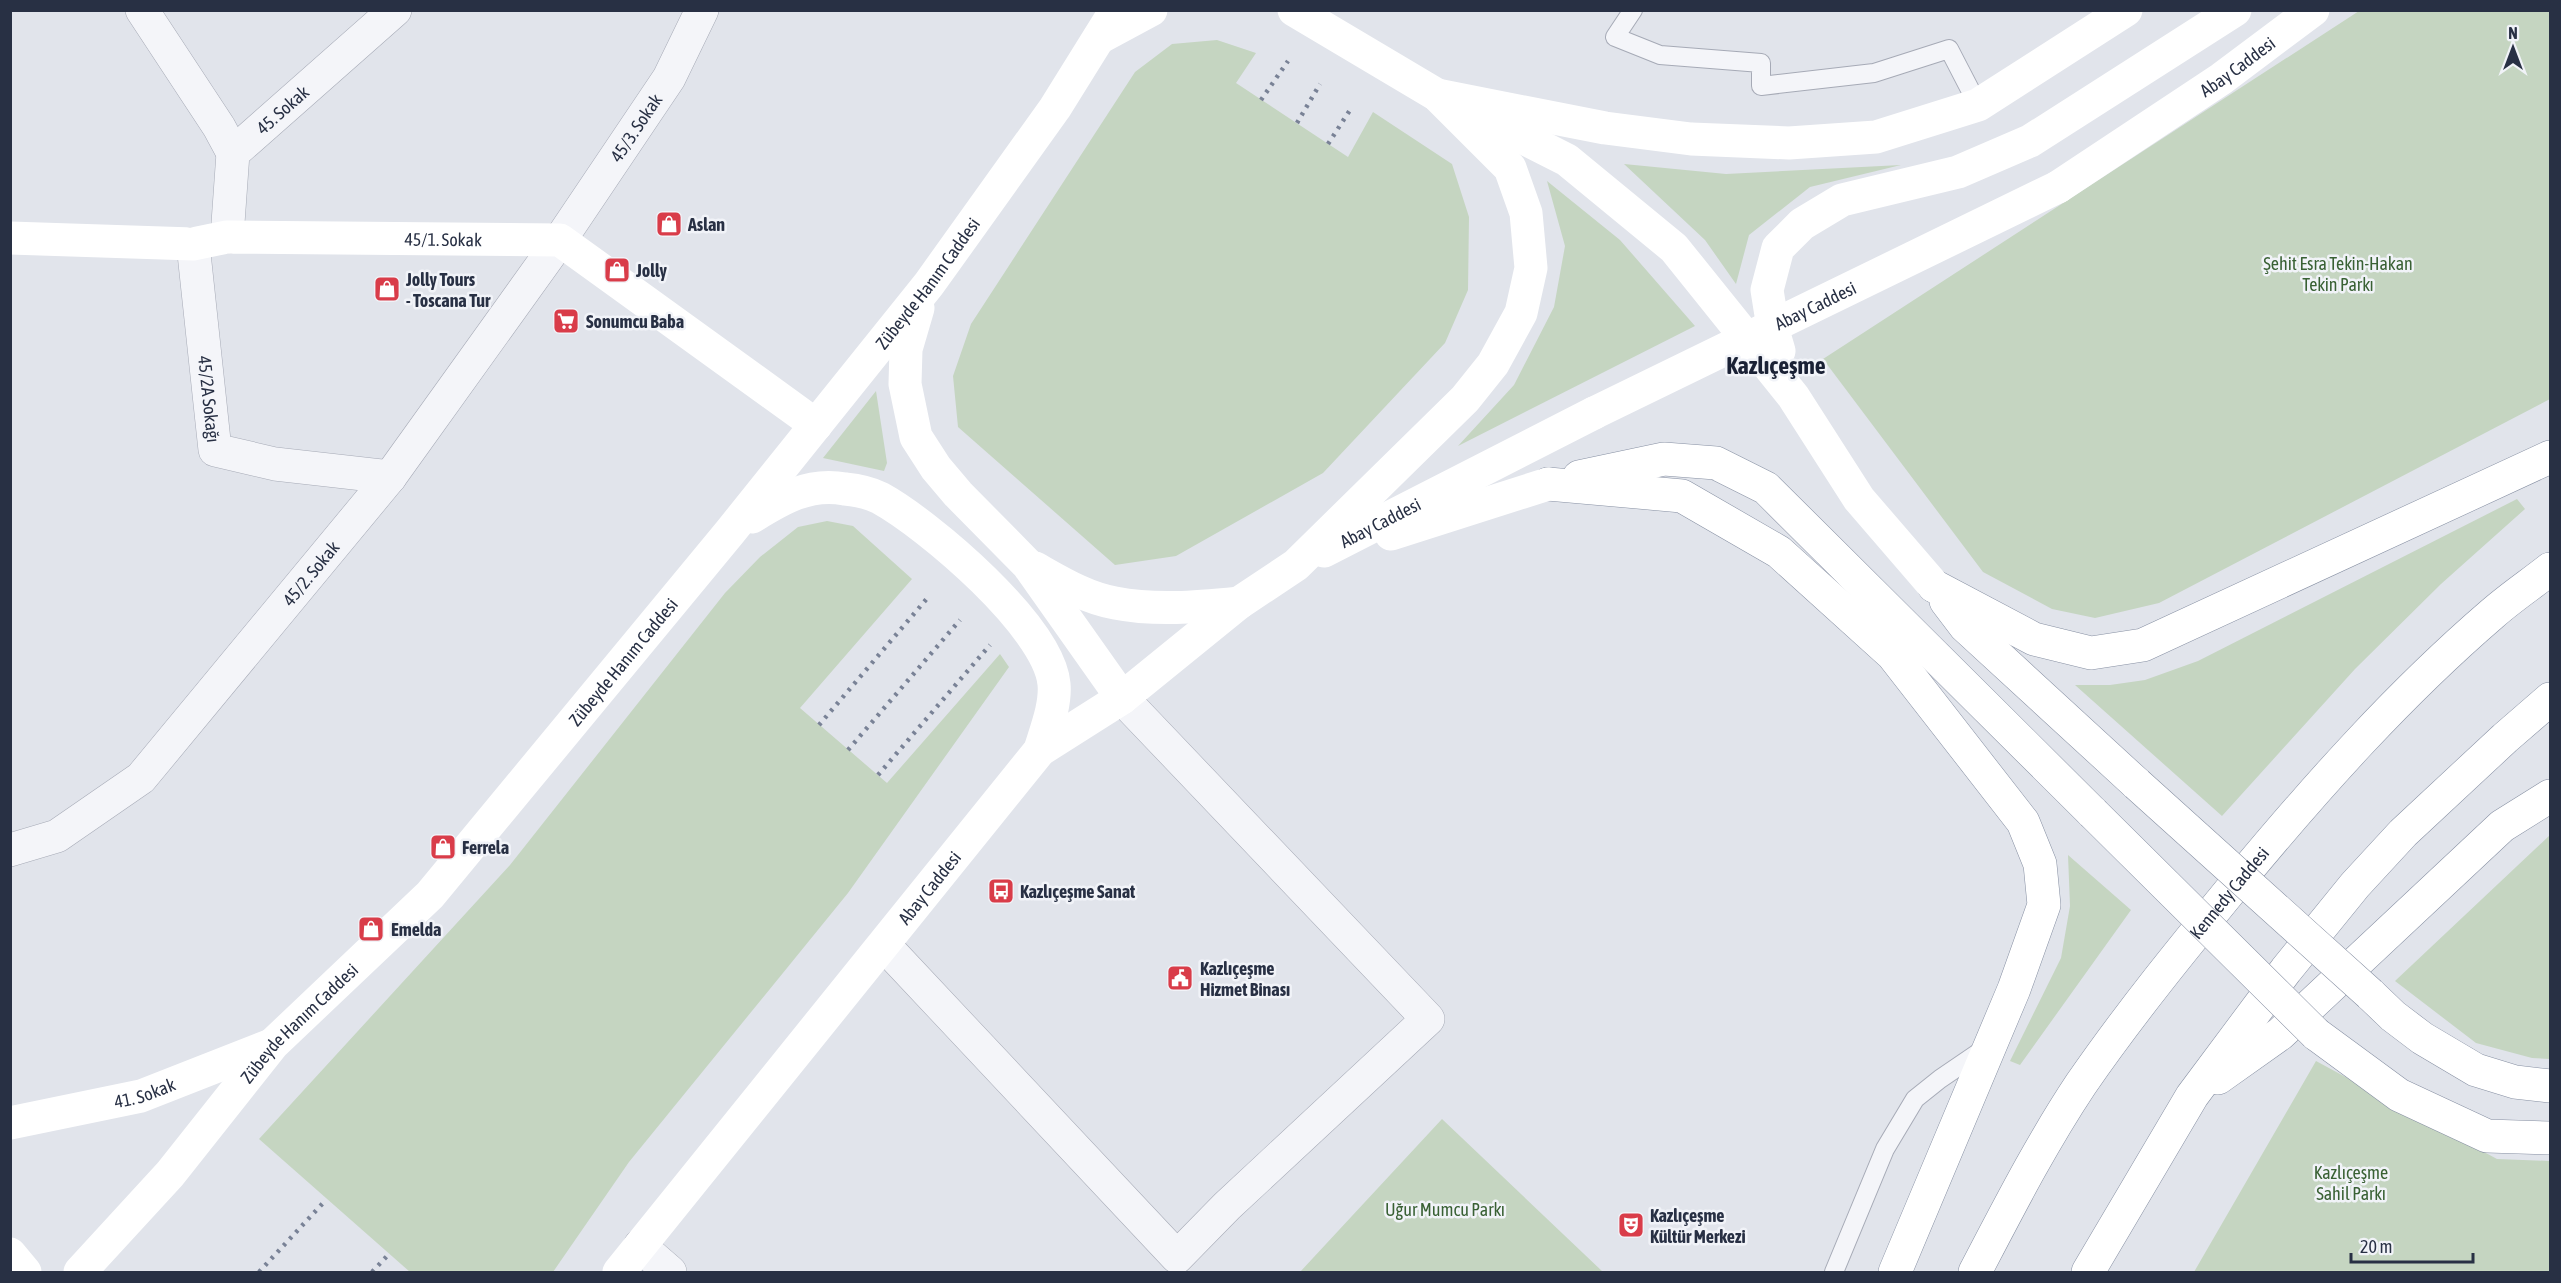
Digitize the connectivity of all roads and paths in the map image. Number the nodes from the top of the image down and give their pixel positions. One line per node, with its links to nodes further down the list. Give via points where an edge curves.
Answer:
1 (142, 10): 14 (street)
2 (702, 10): 17 (street, 45/3. Sokak, via 669,78)
3 (1116, 10): 11 (main road, Zübeyde Hanım Caddesi)
4 (1151, 10): 11 (main road)
5 (1294, 10): 12 (main road, Abay Caddesi)
6 (1633, 10): 13 (lane, via 1615,37 1659,55 1761,63 1761,86 1874,73 1948,49)
7 (2126, 10): 13 (main road, Abay Caddesi)
8 (2235, 10): 20 (main road, via 2030,141 1958,172 1842,200 1802,224 1778,248 1767,290 1774,334)
9 (2313, 10): 27 (main road, Abay Caddesi, bridge, via 2221,79 2058,187 1594,413)
10 (381, 15): 14 (street, 45. Sokak)
11 (1099, 38): 19 (main road, Zübeyde Hanım Caddesi, via 1055,108)
12 (1437, 94): 13 (main road, Abay Caddesi, via 1605,128 1691,139 1789,143 1876,137); 20 (main road, via 1567,160 1674,248); 27 (main road, Abay Caddesi, via 1510,168 1526,213 1531,268 1521,313 1493,364 1466,399)
13 (1978, 105)
14 (233, 153): 15 (street)
15 (227, 237): 17 (main road, 45/1. Sokak); 18 (main road, 45/1. Sokak)
16 (10, 238): 18 (main road, 45/1. Sokak)
17 (560, 240): 21 (main road); 23 (street, 45/2. Sokak)
18 (193, 244): 23 (street, 45/2A Sokağı, via 215,450 275,465)
19 (929, 284): 21 (main road, Zübeyde Hanım Caddesi); 26 (main road, via 906,349 905,384 916,437 958,494)
20 (1793, 396): 29 (main road, via 1859,499)
21 (816, 425): 25 (main road, Zübeyde Hanım Caddesi)
22 (2550, 457): 29 (main road, via 2143,645 2091,653 2034,639)
23 (390, 477): 35 (street, 45/2. Sokak, via 141,778 57,836)
24 (1548, 484): 27 (main road); 38 (main road, via 1682,496 1779,552 1893,655 2024,822 2040,864 2043,905); 42 (main road, bridge, via 1664,459 1716,463 1766,488 2316,1034 2399,1095 2487,1136)
25 (730, 532): 33 (main road, via 783,497 810,488 843,488 878,497 925,528 996,592 1026,626 1048,660 1055,685); 37 (main road, Zübeyde Hanım Caddesi, via 430,895)
26 (1028, 565): 30 (main road, via 1080,592 1114,603 1178,609); 31 (main road)
27 (1296, 566): 30 (main road, Abay Caddesi)
28 (2550, 569): 51 (main road, Kennedy Caddesi, via 2493,613 2338,763 2145,995 2080,1086)
29 (1934, 586): 39 (main road, bridge, via 1965,626 2393,1016 2476,1070 2515,1082)
30 (1239, 603): 31 (main road, Abay Caddesi)
31 (1122, 698): 33 (main road, Abay Caddesi); 36 (street, via 1428,1019 1177,1257)
32 (2550, 699): 40 (main road, via 2403,833 2355,885)
33 (1040, 750): 36 (main road, Abay Caddesi)
34 (2550, 796): 40 (main road, via 2502,826 2280,1034)
35 (10, 850)
36 (884, 945): 43 (main road, Abay Caddesi)
37 (273, 1044): 41 (main road, 41. Sokak, via 141,1096); 46 (main road, Zübeyde Hanım Caddesi, via 170,1174)
38 (1991, 1044): 49 (lane, via 1915,1099 1885,1149); 50 (main road)
39 (2550, 1086)
40 (2192, 1096): 52 (main road)
41 (10, 1123)
42 (2550, 1138)
43 (640, 1246): 47 (main road, Abay Caddesi); 48 (street)
44 (10, 1254): 45 (main road)
45 (25, 1272)
46 (80, 1272)
47 (620, 1272)
48 (670, 1272)
49 (1834, 1272)
50 (1895, 1272)
51 (1975, 1272)
52 (2088, 1272)

